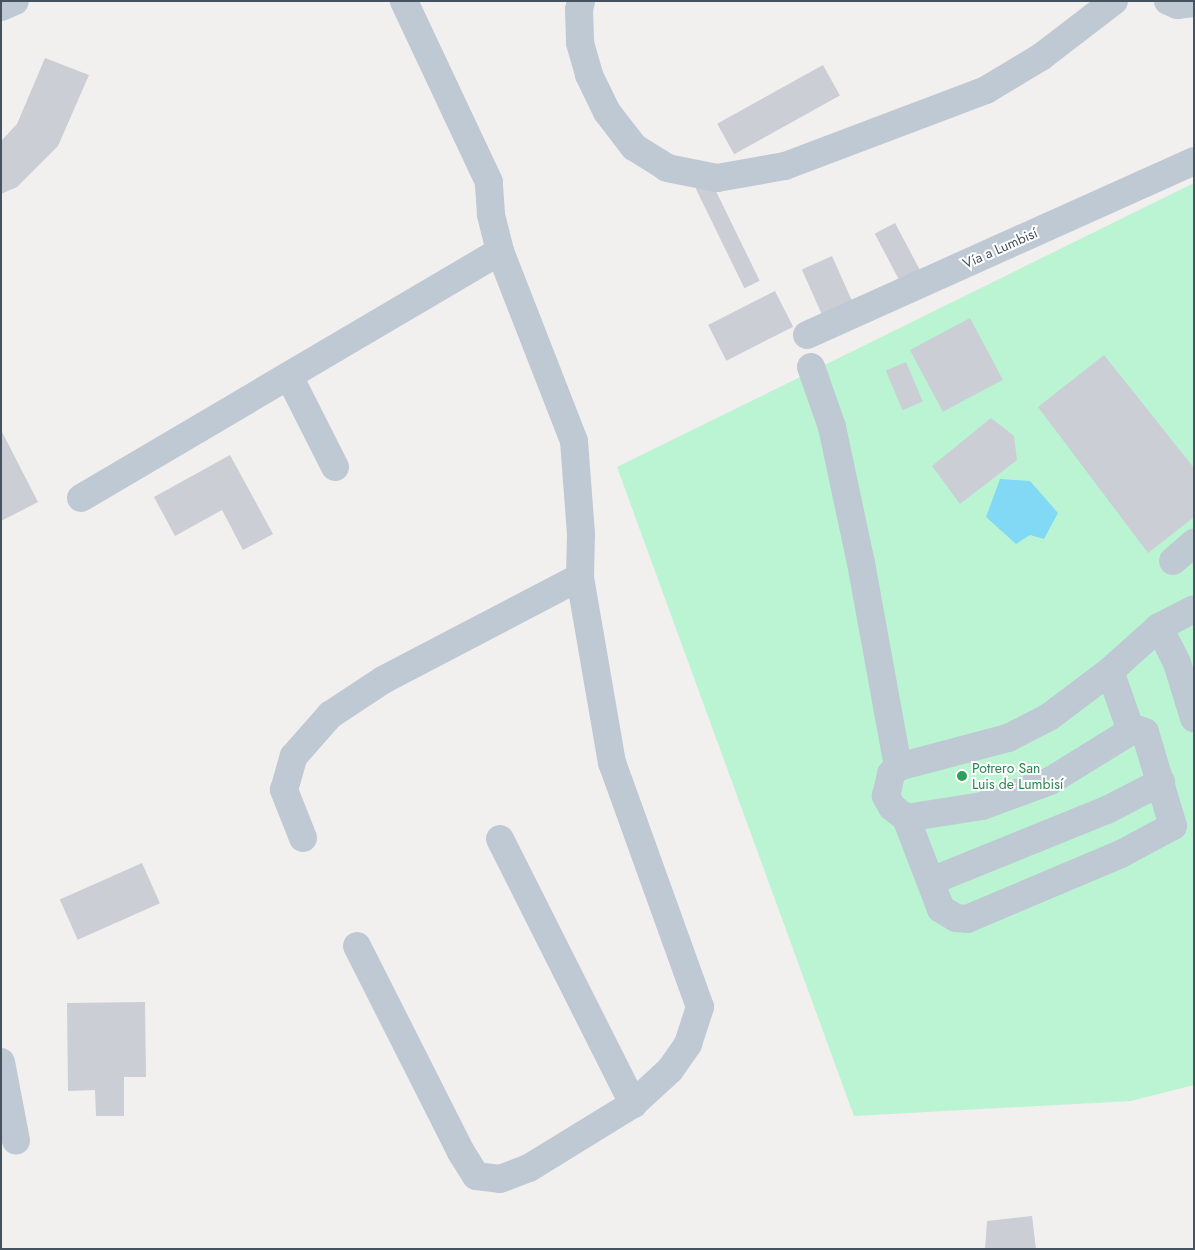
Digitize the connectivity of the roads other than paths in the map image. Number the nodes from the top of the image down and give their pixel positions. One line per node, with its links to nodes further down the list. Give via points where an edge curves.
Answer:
1 (15, 1): 5 (street)
2 (404, 1): 7 (street, via 489,182)
3 (581, 1): 4 (street, via 580,43 589,75 607,112 634,147 667,168 717,178 785,166 986,90 1041,57)
4 (1114, 1)
5 (1, 7)
6 (1194, 160): 8 (street, Vía a Lumbisí)
7 (500, 252): 10 (street); 15 (street, via 574,441 581,534)
8 (807, 335)
9 (811, 367): 21 (street, via 834,437 861,563)
10 (289, 376): 11 (street); 12 (street)
11 (335, 467)
12 (81, 498)
13 (1194, 543): 14 (street)
14 (1173, 561)
15 (580, 577): 24 (street, via 383,680 330,715 294,756 284,790); 29 (street, via 612,763 700,1007 688,1044 670,1070)
16 (1194, 609): 17 (street)
17 (1159, 627): 18 (street); 19 (street, via 1177,662)
18 (1110, 671): 20 (street); 21 (street, via 1048,717 1008,738)
19 (1194, 718)
20 (1131, 731): 22 (street, via 1146,732); 23 (street, via 1050,781 982,806)
21 (898, 767): 23 (street, via 891,774 886,796 892,808)
22 (1161, 782): 26 (street, via 1107,810); 26 (street, via 1173,826 1121,854 967,919 956,918 941,909)
23 (906, 818): 26 (street)
24 (303, 838)
25 (500, 839): 29 (street)
26 (931, 881)
27 (357, 946): 29 (street, via 476,1176 500,1179 529,1168)
28 (1, 1062): 30 (street)
29 (633, 1104)
30 (16, 1141)

